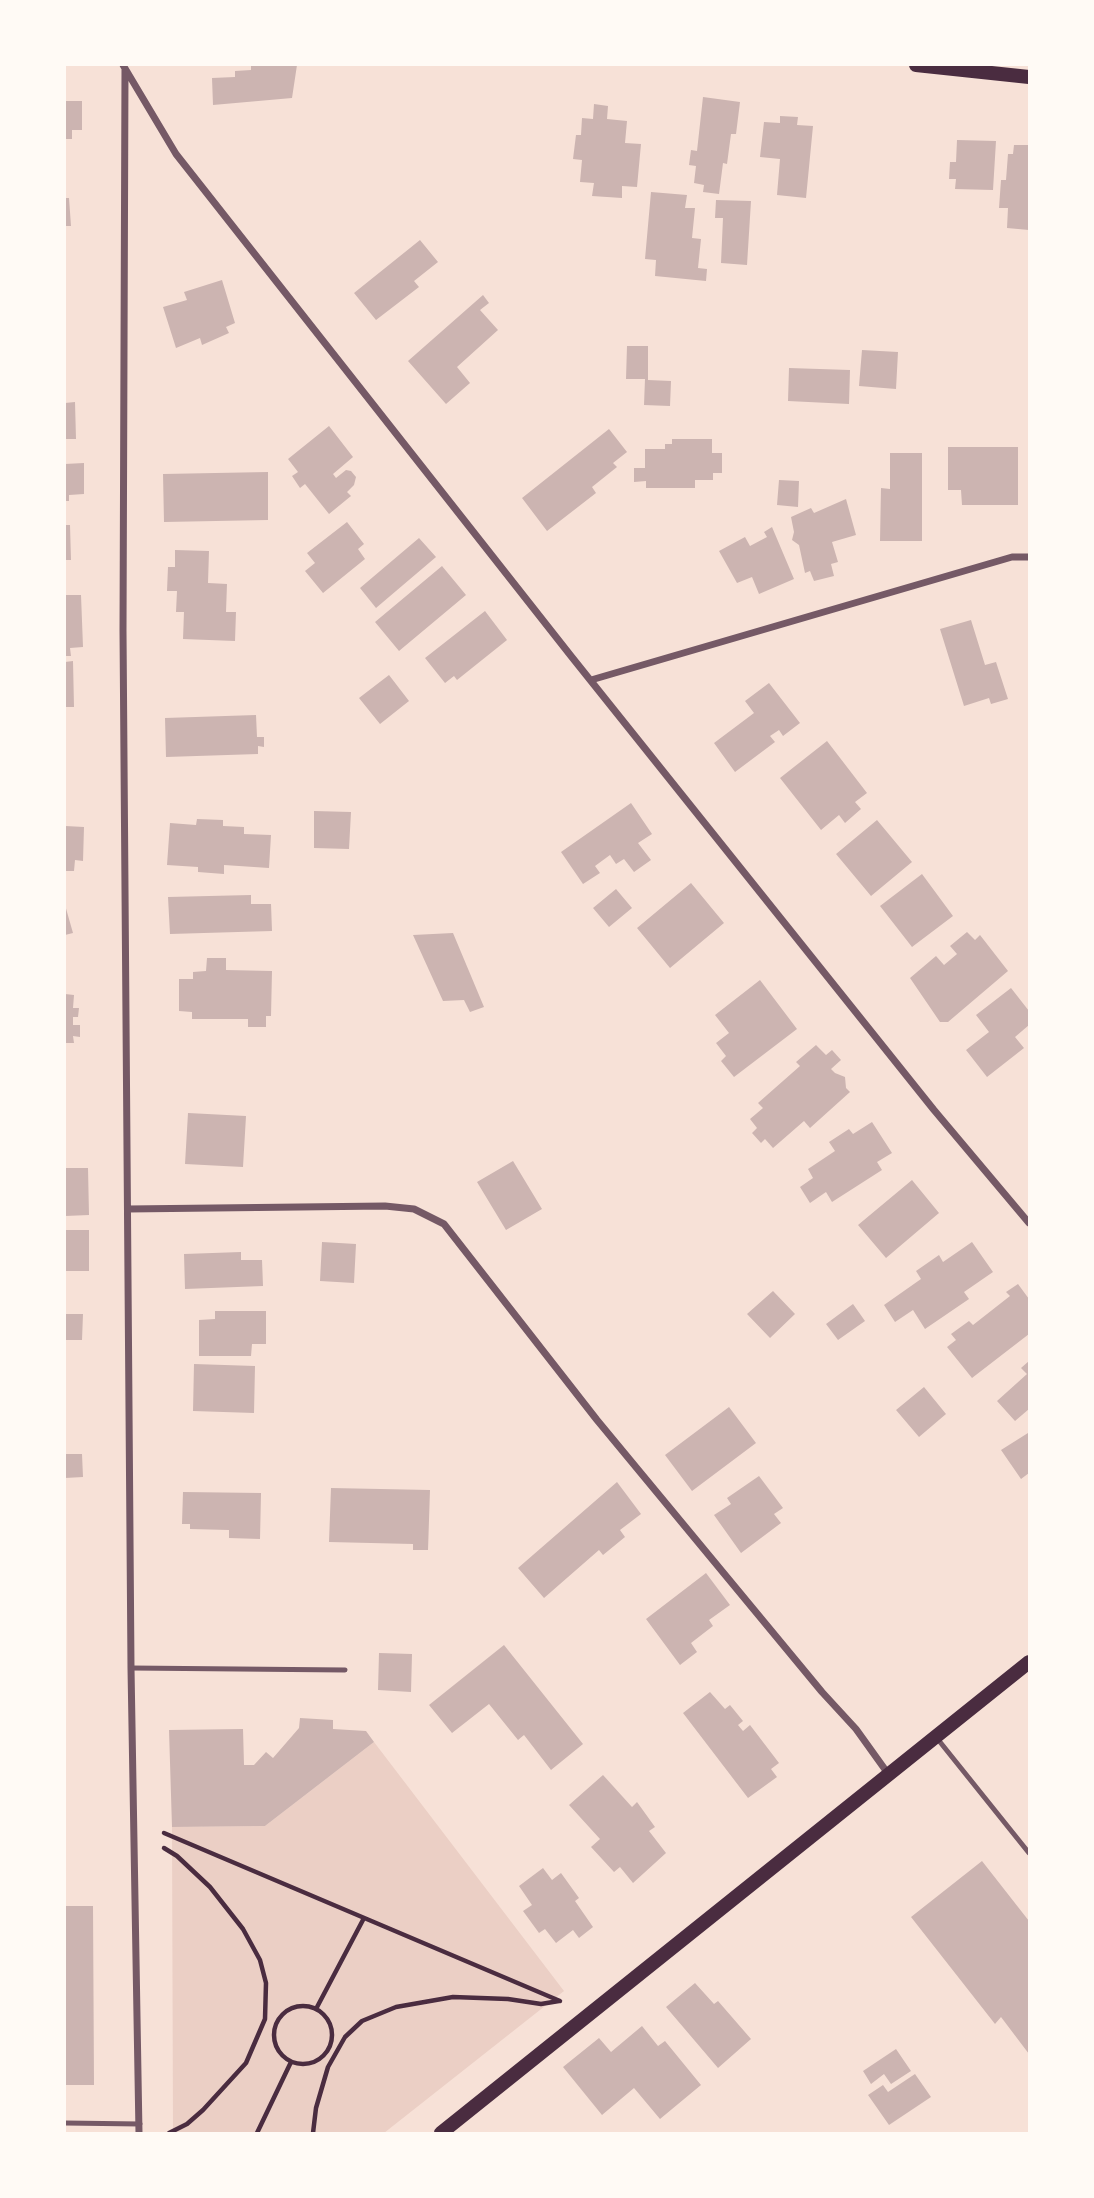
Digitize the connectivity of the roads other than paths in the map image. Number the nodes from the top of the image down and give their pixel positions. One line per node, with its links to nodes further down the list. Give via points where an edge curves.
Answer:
1 (916, 65): 3 (main road)
2 (124, 67): 5 (street, via 176,154); 6 (street)
3 (1029, 77)
4 (1029, 557): 5 (street, via 1012,557)
5 (591, 680): 7 (street)
6 (128, 1209): 9 (street); 12 (street, via 378,1206 414,1209 444,1224 597,1420 856,1728)
7 (1029, 1223)
8 (1029, 1662): 11 (main road)
9 (131, 1668): 10 (lane); 15 (street)
10 (345, 1670)
11 (936, 1737): 12 (main road); 13 (lane)
12 (890, 1775): 17 (main road)
13 (1029, 1853)
14 (65, 2123): 15 (lane)
15 (140, 2124): 16 (street)
16 (139, 2133)
17 (441, 2133)

